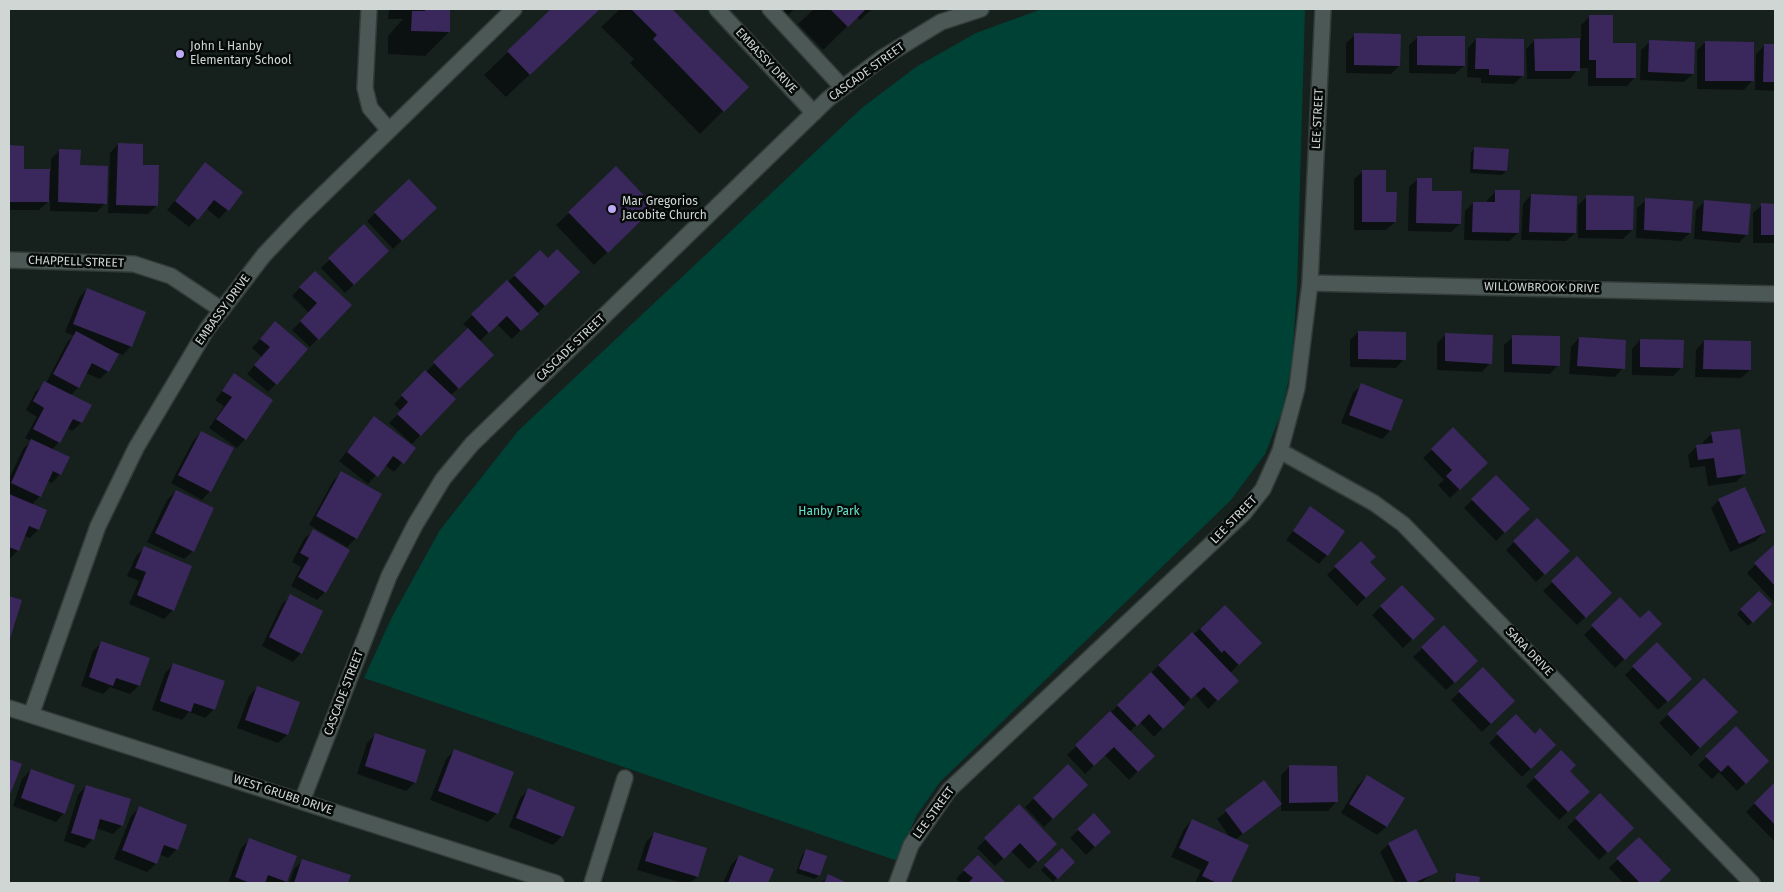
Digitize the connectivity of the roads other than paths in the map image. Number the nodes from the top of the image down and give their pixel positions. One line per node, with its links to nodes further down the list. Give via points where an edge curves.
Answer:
1 (369, 9): 9 (street, via 365,88 370,108)
2 (514, 9): 9 (street, EMBASSY DRIVE)
3 (717, 9): 8 (street, EMBASSY DRIVE)
4 (770, 9): 7 (street)
5 (980, 9): 7 (street, CASCADE STREET, via 941,22 882,58)
6 (1323, 9): 11 (street, LEE STREET)
7 (843, 88): 8 (street, CASCADE STREET)
8 (814, 113): 18 (street, CASCADE STREET, via 478,437 443,479 389,576)
9 (388, 130): 13 (street, EMBASSY DRIVE, via 264,255)
10 (9, 260): 13 (street, CHAPPELL STREET, via 134,264 171,276)
11 (1310, 282): 12 (street, WILLOWBROOK DRIVE); 14 (street, LEE STREET, via 1297,388)
12 (1775, 294)
13 (222, 310): 16 (street, EMBASSY DRIVE, via 207,329 136,448 98,526)
14 (1280, 452): 21 (street, LEE STREET, via 1263,489 1244,513 949,790 911,845); 22 (street, SARA DRIVE, via 1374,503 1403,524)
15 (9, 708): 16 (street, WEST GRUBB DRIVE)
16 (31, 715): 18 (street, WEST GRUBB DRIVE)
17 (626, 778): 20 (street)
18 (302, 801): 19 (street, WEST GRUBB DRIVE)
19 (556, 883)
20 (592, 883)
21 (897, 883)
22 (1752, 883)

